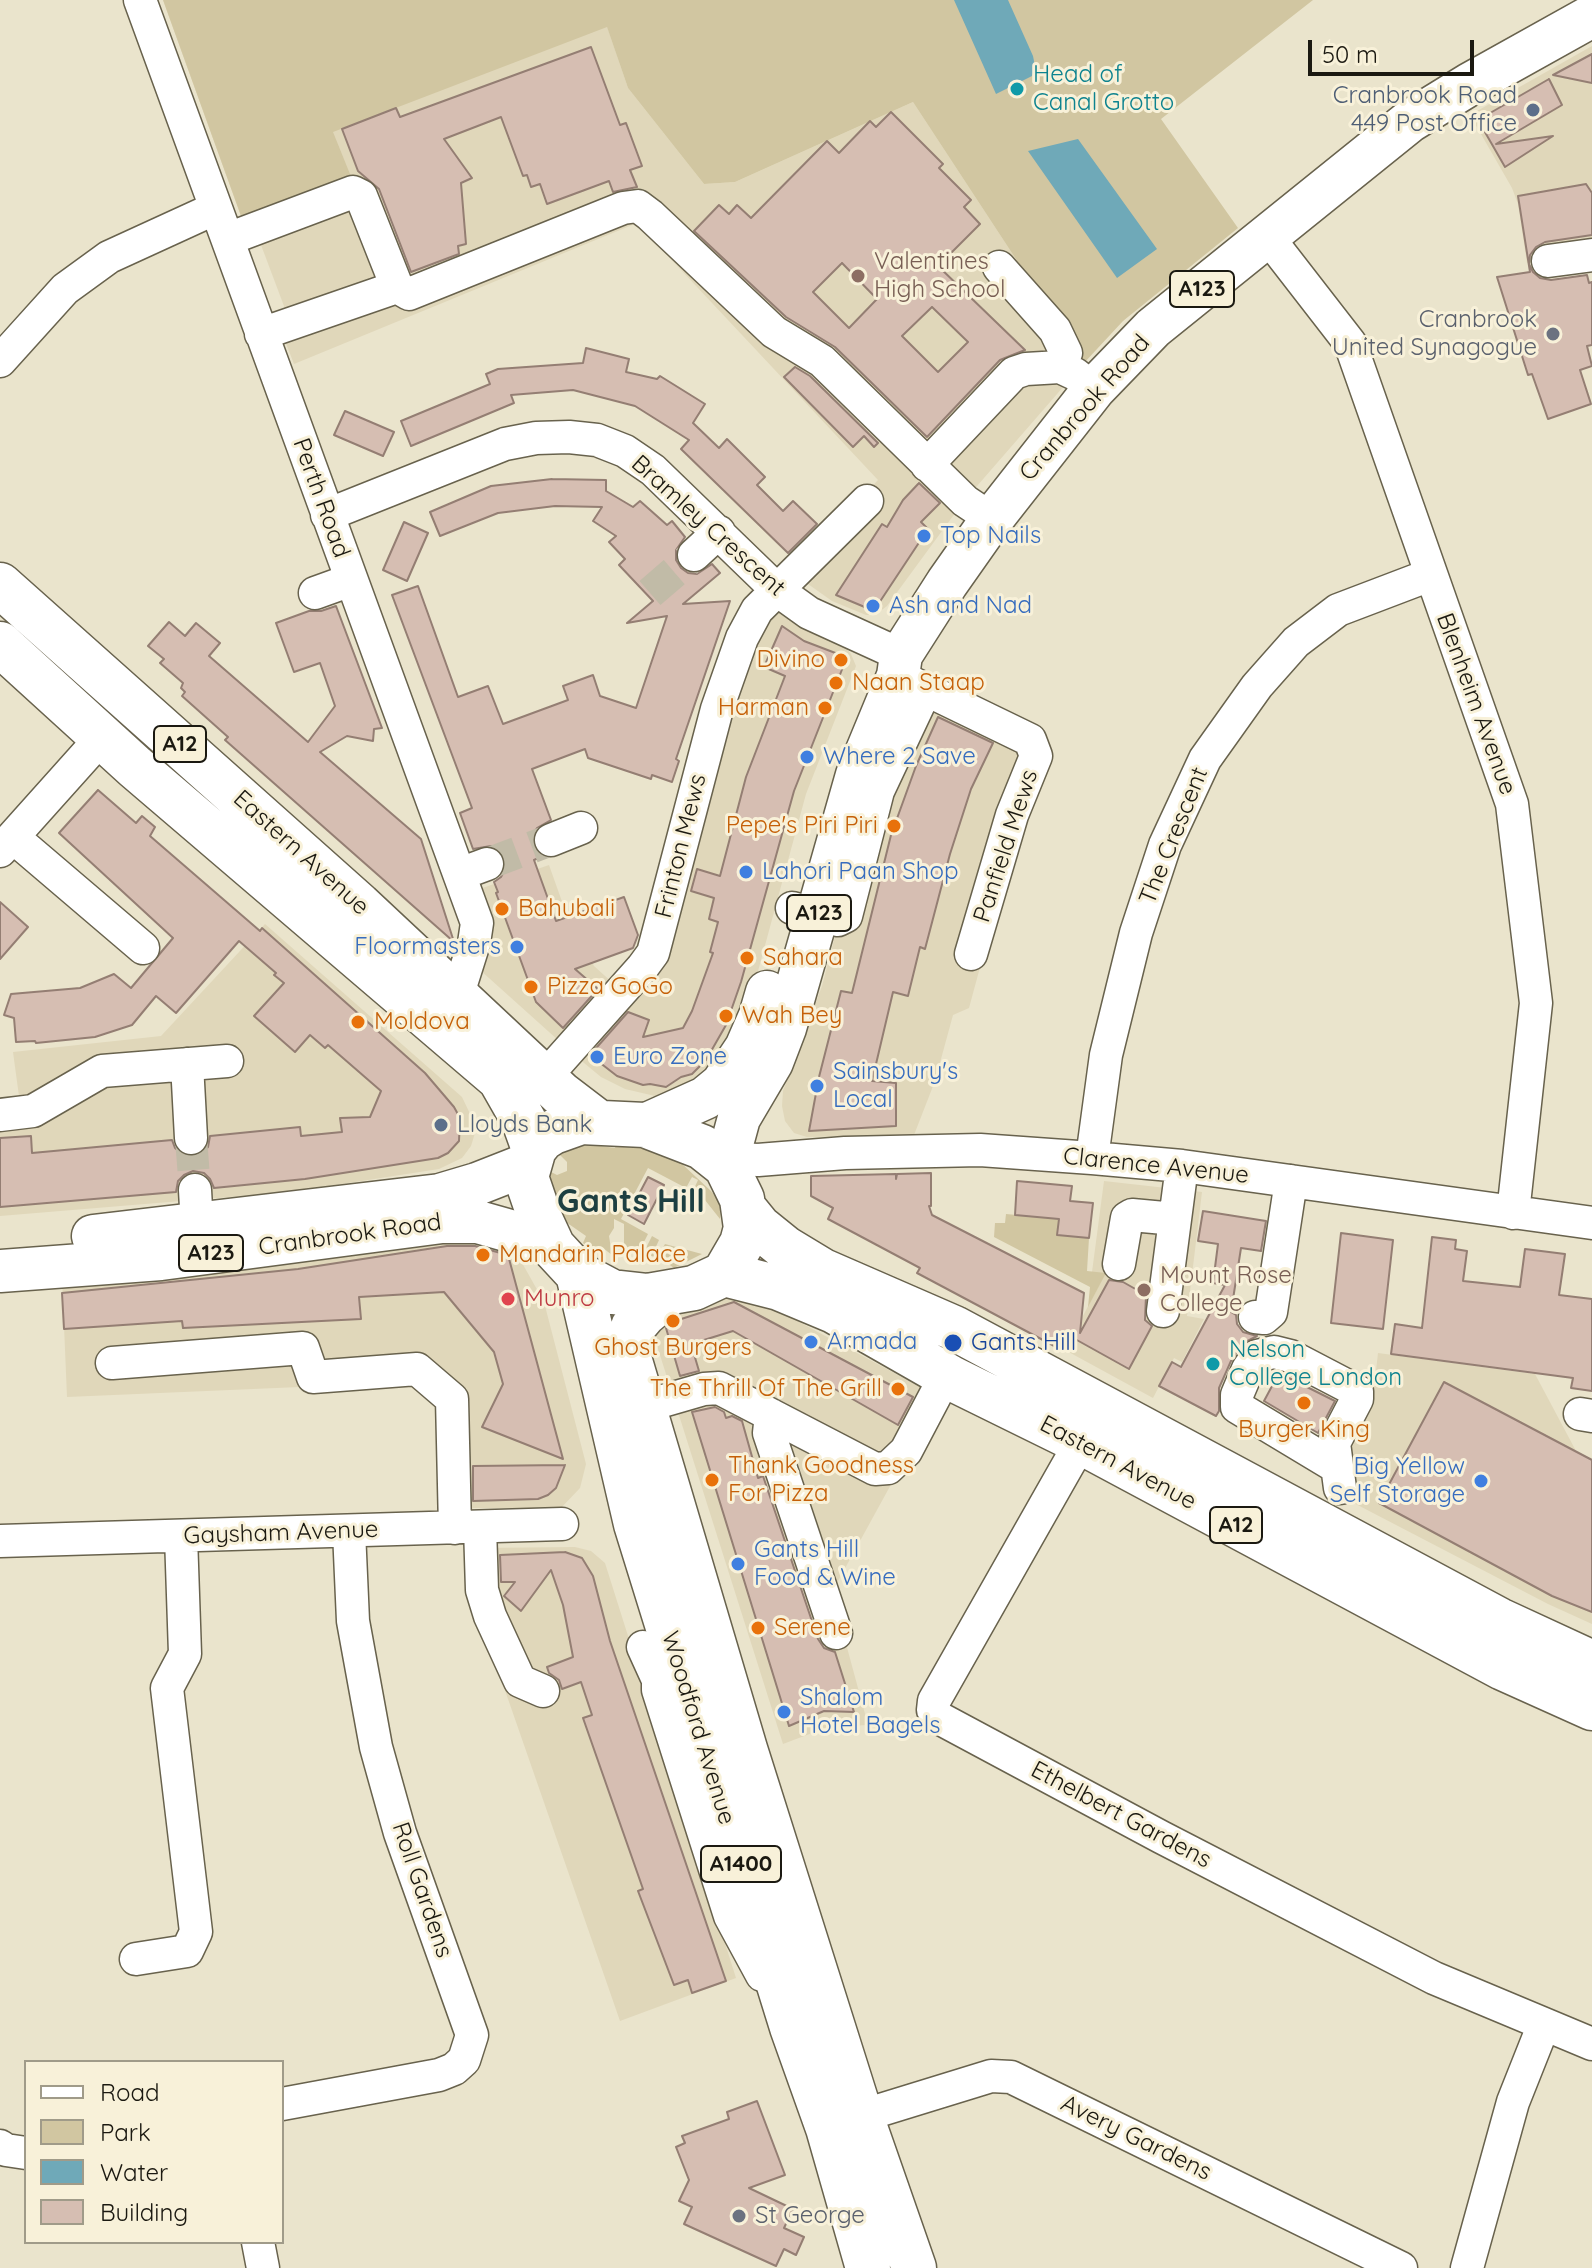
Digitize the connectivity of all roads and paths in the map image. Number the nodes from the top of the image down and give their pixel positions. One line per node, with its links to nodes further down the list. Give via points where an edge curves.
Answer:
1 (140, 0): 3 (street, Perth Road)
2 (1592, 16): 5 (main road, Cranbrook Road / A123, via 1410,121)
3 (216, 208): 4 (street, Perth Road); 11 (street, via 109,257 65,289)
4 (241, 234): 9 (street, via 353,192 361,196); 10 (street, Perth Road)
5 (1267, 236): 13 (main road, Cranbrook Road / A123, via 1153,328); 20 (street, Blenheim Avenue, via 1350,343)
6 (1592, 255): 7 (street)
7 (1548, 261)
8 (999, 267): 12 (street, via 1055,330 1066,353)
9 (397, 287): 10 (street); 14 (street, via 409,294 638,206 774,332 822,361)
10 (276, 329): 16 (street, Perth Road)
11 (0, 361)
12 (1060, 367): 13 (street); 14 (street, via 1014,373)
13 (1094, 389): 17 (main road, Cranbrook Road / A123)
14 (927, 465): 17 (street)
15 (867, 501): 23 (street, Frinton Mews)
16 (327, 515): 18 (street, Bramley Crescent, via 505,444 569,437 625,451); 21 (street, Perth Road)
17 (992, 519): 26 (main road, Cranbrook Road / A123, via 947,583)
18 (719, 532): 19 (street); 23 (street, Bramley Crescent)
19 (694, 555)
20 (1430, 575): 43 (street, The Crescent, via 1338,610 1296,642 1205,759 1165,845 1136,933 1106,1055); 48 (street, Blenheim Avenue, via 1512,804 1536,1003)
21 (351, 580): 24 (street); 34 (street, Perth Road, via 378,688 473,869 477,923)
22 (0, 585): 34 (highway, Eastern Avenue / A12)
23 (777, 590): 26 (street, Bramley Crescent); 37 (street, Frinton Mews, via 757,610 742,638 717,709 653,953)
24 (315, 593)
25 (0, 644): 27 (highway, Eastern Avenue / A12)
26 (909, 674): 31 (main road, Cranbrook Road / A123, via 880,666 847,729 819,807); 33 (street, Panfield Mews, via 1030,740 1036,756 1012,815)
27 (103, 736): 30 (street); 42 (highway, Eastern Avenue / A12, via 500,1079 524,1121)
28 (581, 828): 29 (street)
29 (551, 840)
30 (7, 844): 32 (street)
31 (805, 912): 40 (main road, Cranbrook Road / A123, via 760,1016 722,1084 705,1098); 44 (main road, Cranbrook Road / A123, via 785,1028)
32 (143, 948)
33 (971, 954)
34 (457, 997): 37 (highway, Eastern Avenue / A12)
35 (227, 1061): 36 (street)
36 (187, 1064): 38 (street, via 102,1071 33,1111); 41 (street)
37 (544, 1078): 39 (highway, Eastern Avenue / A12)
38 (0, 1115)
39 (599, 1123): 40 (highway); 42 (highway, A123, via 581,1122 553,1132)
40 (645, 1125): 44 (highway)
41 (191, 1138)
42 (531, 1157): 51 (main road, Cranbrook Road / A123, via 477,1184 440,1195 196,1208 121,1234); 52 (highway, A12, via 526,1177 530,1191)
43 (1092, 1158): 44 (street, Clarence Avenue, via 980,1150); 45 (street, Clarence Avenue)
44 (724, 1160): 47 (highway, A12)
45 (1182, 1166): 46 (street, Clarence Avenue); 49 (street)
46 (1291, 1181): 48 (street, Clarence Avenue); 58 (street, via 1271,1312)
47 (746, 1211): 55 (highway, via 742,1243); 70 (highway, Eastern Avenue / A12, via 785,1248 823,1271 954,1328 1499,1620)
48 (1513, 1213): 50 (street, Clarence Avenue)
49 (1175, 1219): 53 (street, via 1127,1218); 57 (street)
50 (1592, 1223)
51 (0, 1243)
52 (566, 1260): 54 (main road, Cranbrook Road / A123, via 524,1235 459,1221 161,1259); 56 (highway, via 612,1292); 82 (highway, Woodford Avenue / A1400, via 636,1524 659,1662 828,2128)
53 (1119, 1264)
54 (0, 1271)
55 (724, 1274): 56 (highway); 60 (highway, Eastern Avenue / A12, via 779,1288 834,1311)
56 (668, 1294): 61 (highway, Woodford Avenue / A1400, via 644,1314 628,1339)
57 (1163, 1311)
58 (1255, 1317)
59 (112, 1363): 65 (street, via 303,1348 313,1377 417,1369 452,1399)
60 (946, 1375): 62 (street, via 906,1451 888,1468 875,1469); 63 (highway, Eastern Avenue / A12)
61 (642, 1407): 62 (street, via 719,1388); 77 (highway, Woodford Avenue / A1400)
62 (771, 1415): 69 (street, via 769,1433)
63 (1081, 1442): 72 (highway, Eastern Avenue / A12, via 1503,1668); 74 (street, Ethelbert Gardens, via 934,1701 939,1718 1434,1978)
64 (562, 1524): 65 (street, Gaysham Avenue)
65 (467, 1527): 66 (street, Gaysham Avenue); 71 (street, via 490,1616 520,1681)
66 (349, 1531): 67 (street, Gaysham Avenue); 76 (street, Roll Gardens, via 353,1621 376,1747 400,1833 472,2035 464,2060 439,2075)
67 (181, 1536): 68 (street, Gaysham Avenue); 73 (street, via 185,1654 167,1688 196,1932 187,1951)
68 (0, 1541)
69 (836, 1633)
70 (1592, 1663)
71 (543, 1691)
72 (1592, 1708)
73 (136, 1959)
74 (1544, 2024): 75 (street, Ethelbert Gardens); 85 (street, via 1513,2102)
75 (1592, 2044)
76 (284, 2104)
77 (861, 2116): 83 (highway, Woodford Avenue / A1400); 84 (street, Avery Gardens, via 991,2076 1011,2077)
78 (0, 2146): 79 (street)
79 (24, 2153)
80 (258, 2244): 81 (street)
81 (263, 2268)
82 (868, 2268)
83 (914, 2268)
84 (1401, 2268)
85 (1467, 2268)

